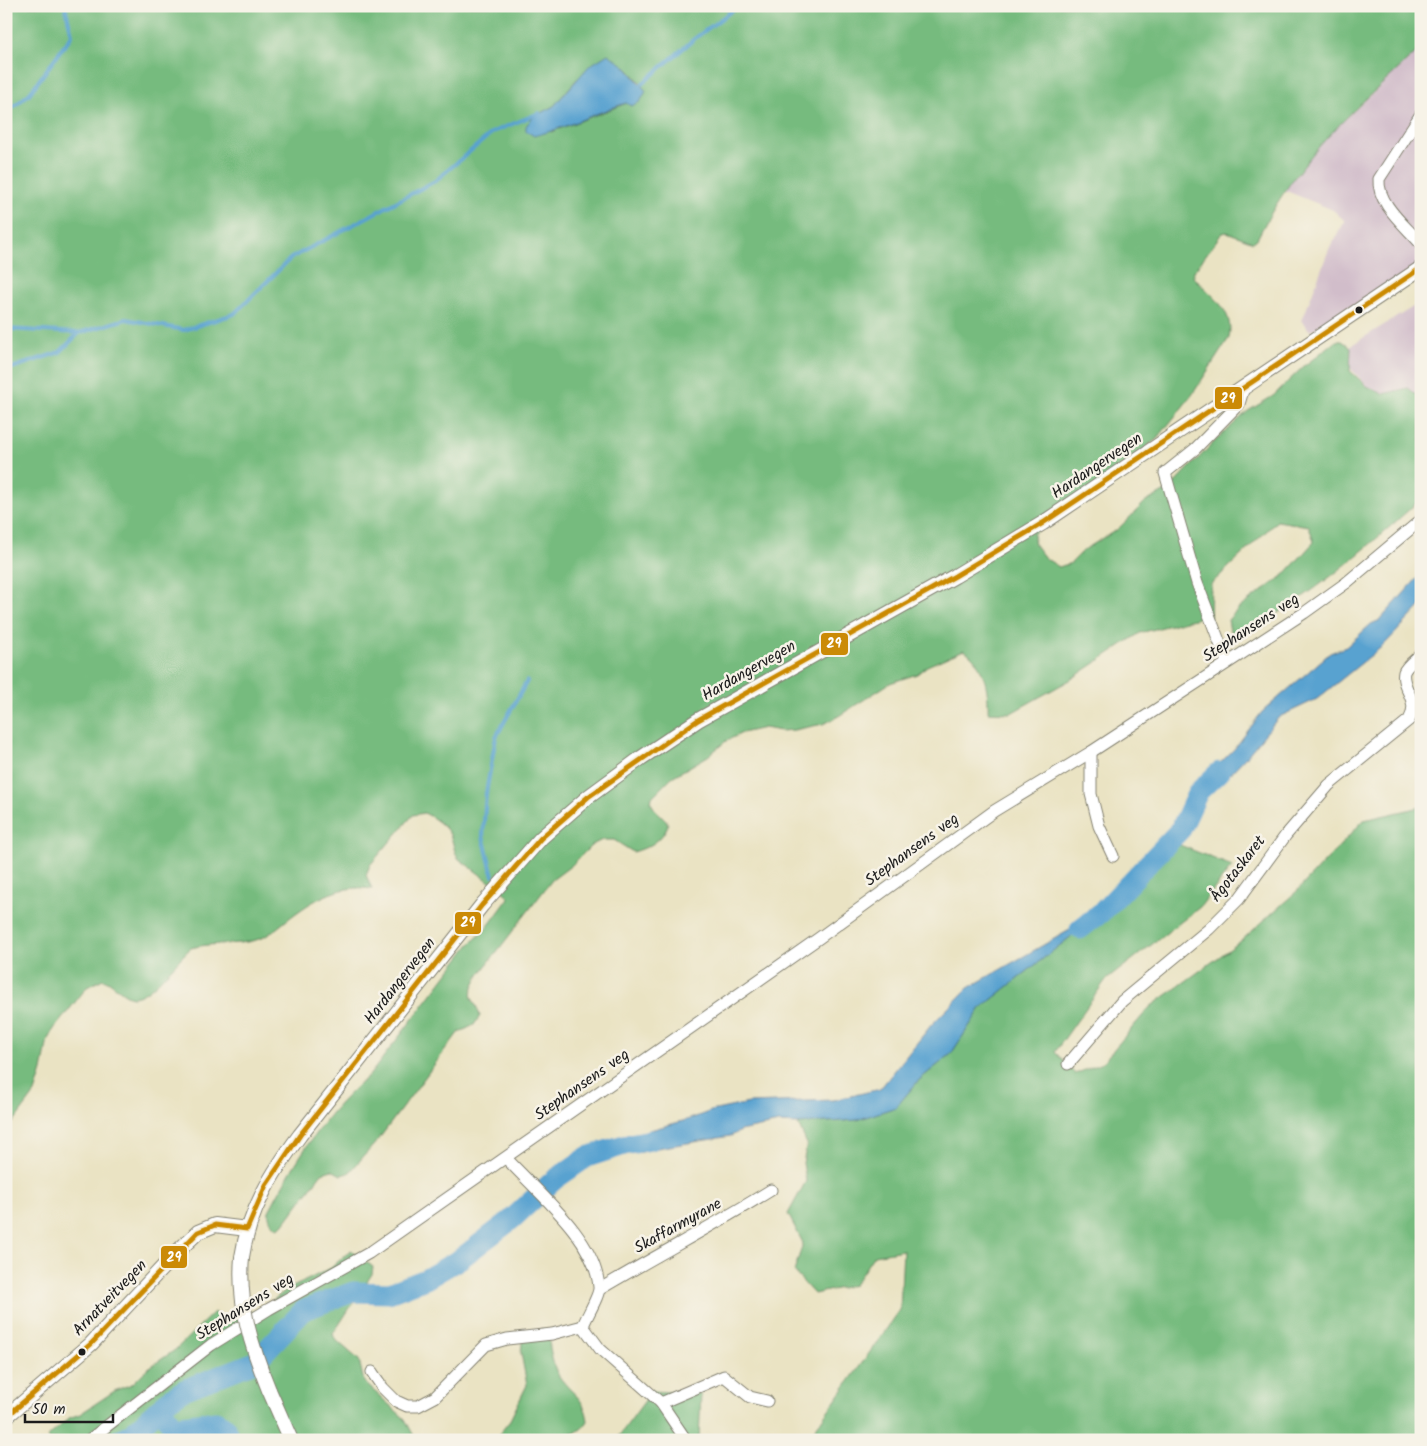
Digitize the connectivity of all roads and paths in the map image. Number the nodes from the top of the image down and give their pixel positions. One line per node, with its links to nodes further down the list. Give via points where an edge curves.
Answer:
1 (1421, 114): 2 (street, via 1379,179 1378,189 1389,208)
2 (1421, 244)
3 (1421, 268): 4 (main road, Hardangervegen)
4 (1244, 388): 7 (street, via 1238,404 1195,449 1165,473 1197,583); 14 (main road, Hardangervegen, via 1043,523 698,720 588,797 541,838 482,905 305,1128 266,1185)
5 (1421, 520): 7 (street, Stephansens veg, via 1346,583)
6 (1421, 654): 8 (street, Ågotaskaret, via 1405,670 1404,676)
7 (1228, 662): 9 (street, Stephansens veg)
8 (1416, 716): 11 (street, Ågotaskaret, via 1329,785 1238,899 1209,928 1122,1001)
9 (1091, 752): 10 (street, via 1090,794 1099,826); 12 (street, Stephansens veg, via 994,811)
10 (1113, 856)
11 (1068, 1064)
12 (506, 1158): 15 (street, via 590,1254); 21 (street, Stephansens veg, via 369,1253 228,1333)
13 (771, 1190): 15 (street, Skaffarmyrane)
14 (247, 1229): 20 (main road, Arnatveitvegen, via 215,1225 198,1232 91,1344); 22 (main road, Hardangervegen, bridge, via 241,1282 247,1329)
15 (600, 1289): 16 (street)
16 (583, 1326): 17 (street, via 486,1345 435,1397 418,1406 396,1401); 19 (street, via 600,1349)
17 (372, 1372)
18 (767, 1401): 19 (street, via 750,1397 724,1376)
19 (661, 1403): 23 (street)
20 (6, 1417)
21 (88, 1440)
22 (291, 1440)
23 (686, 1440)

